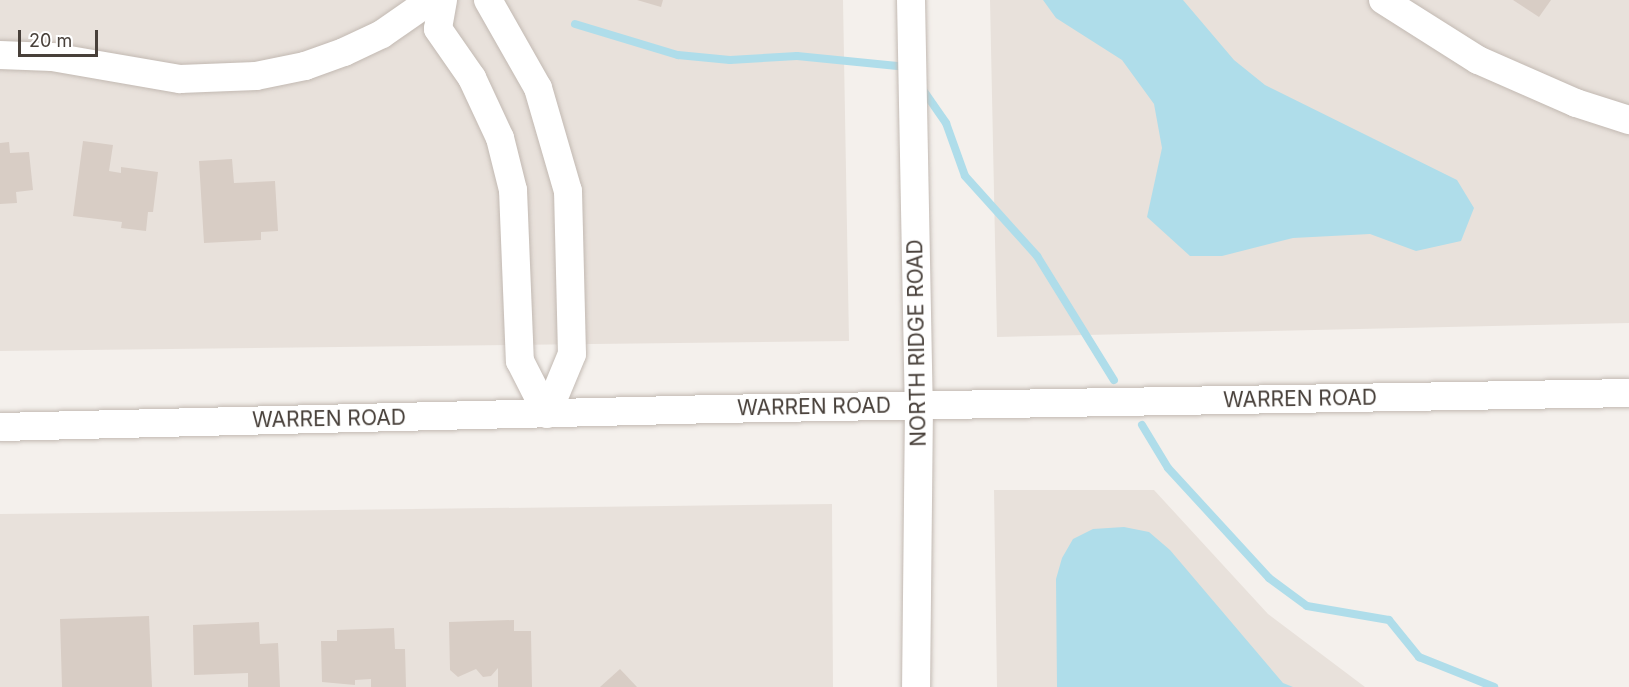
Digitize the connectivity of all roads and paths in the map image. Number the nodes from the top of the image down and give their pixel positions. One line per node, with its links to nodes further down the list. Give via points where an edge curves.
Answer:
1 (431, 0): 6 (street, via 382,34 344,52 305,66 256,76 180,79 52,57)
2 (443, 0): 10 (street, via 438,29 472,78 500,138 513,190 520,361)
3 (488, 0): 10 (street, via 538,88 568,191 572,354)
4 (911, 0): 9 (street, NORTH RIDGE ROAD)
5 (1386, 1): 7 (street, via 1478,60 1576,104)
6 (0, 55)
7 (1629, 120)
8 (1629, 393): 9 (street, WARREN ROAD)
9 (919, 406): 10 (street, WARREN ROAD); 12 (street, NORTH RIDGE ROAD)
10 (547, 414): 11 (street, WARREN ROAD)
11 (0, 427)
12 (916, 687)

